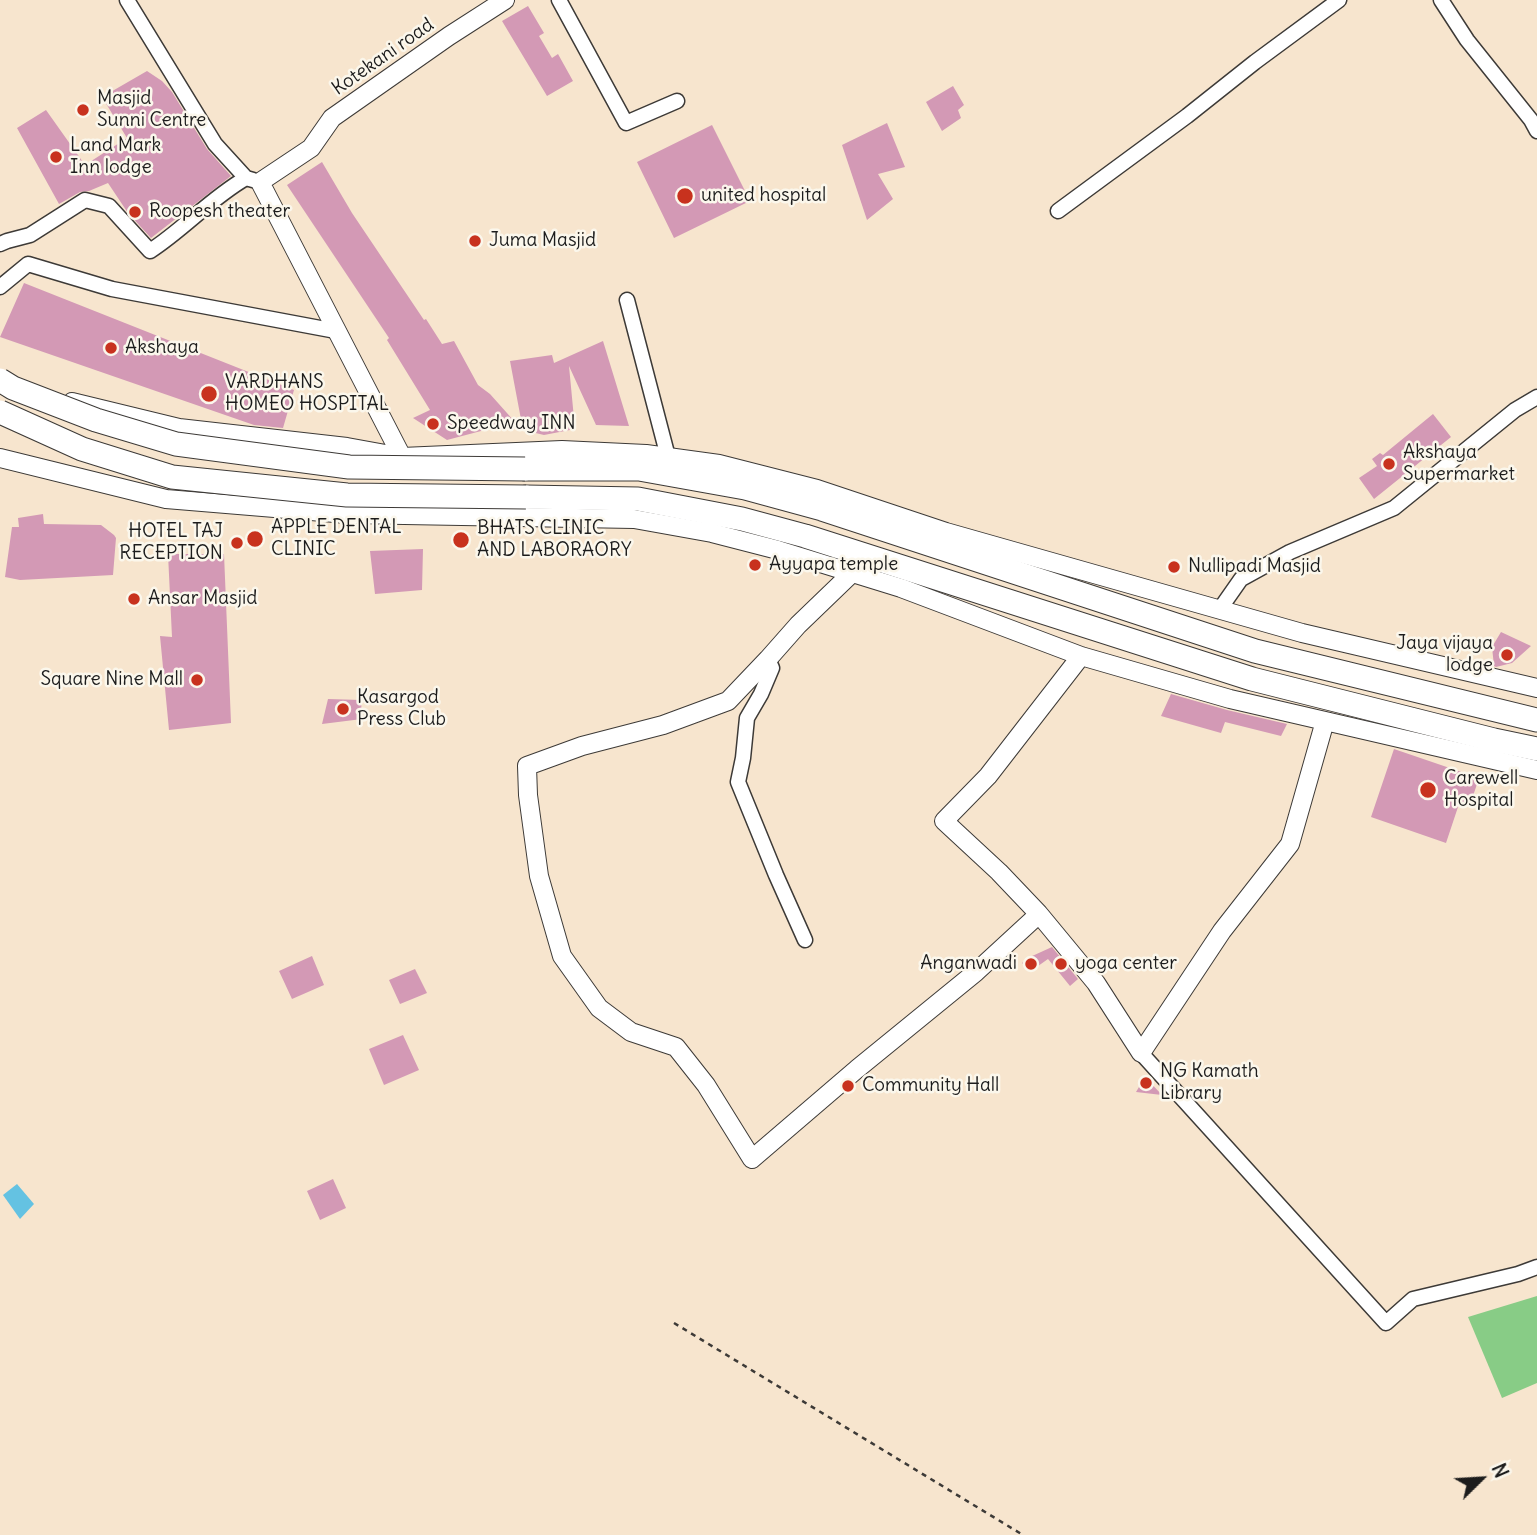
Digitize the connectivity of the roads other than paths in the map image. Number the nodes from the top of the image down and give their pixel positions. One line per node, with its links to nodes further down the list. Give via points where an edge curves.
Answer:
1 (127, 0): 8 (street, via 215,144)
2 (505, 0): 8 (street, Kotekani road, via 332,118 311,148)
3 (559, 0): 6 (street, via 626,123)
4 (1339, 0): 9 (street)
5 (1441, 0): 7 (street)
6 (677, 102)
7 (1537, 131)
8 (253, 180): 10 (street, via 234,185 150,251 109,206 85,200 30,235); 13 (street)
9 (1058, 211)
10 (0, 244)
11 (0, 287): 13 (street, via 28,264 112,289)
12 (627, 300): 20 (street)
13 (336, 331): 19 (street)
14 (0, 380): 26 (highway, bridge, via 96,420 176,444 349,467 639,469 746,488 1255,651)
15 (0, 391): 19 (street, via 20,389 179,428)
16 (1537, 397): 22 (street, via 1394,508 1290,552 1241,579)
17 (0, 412): 28 (highway, bridge, via 82,449 172,477 347,495 638,499 742,519 1252,679)
18 (0, 457): 21 (street, via 166,499 347,514 634,519 712,533)
19 (402, 457): 20 (street, via 562,450)
20 (668, 457): 22 (street, via 719,464 817,489 946,532)
21 (852, 573): 23 (street); 24 (street)
22 (1220, 609): 25 (street)
23 (1081, 656): 27 (street); 30 (street, via 988,776 944,821)
24 (768, 659): 30 (street, via 728,701 527,766 539,876 562,956 599,1008 631,1032 676,1047 752,1159); 31 (street, via 772,668 747,718 738,782)
25 (1537, 688)
26 (1537, 720)
27 (1325, 721): 29 (street); 32 (street, via 1290,844 1222,930)
28 (1537, 749)
29 (1537, 770)
30 (1039, 914): 32 (street, via 1096,983)
31 (805, 940)
32 (1140, 1053): 33 (street, via 1386,1323 1413,1299)
33 (1537, 1267)

